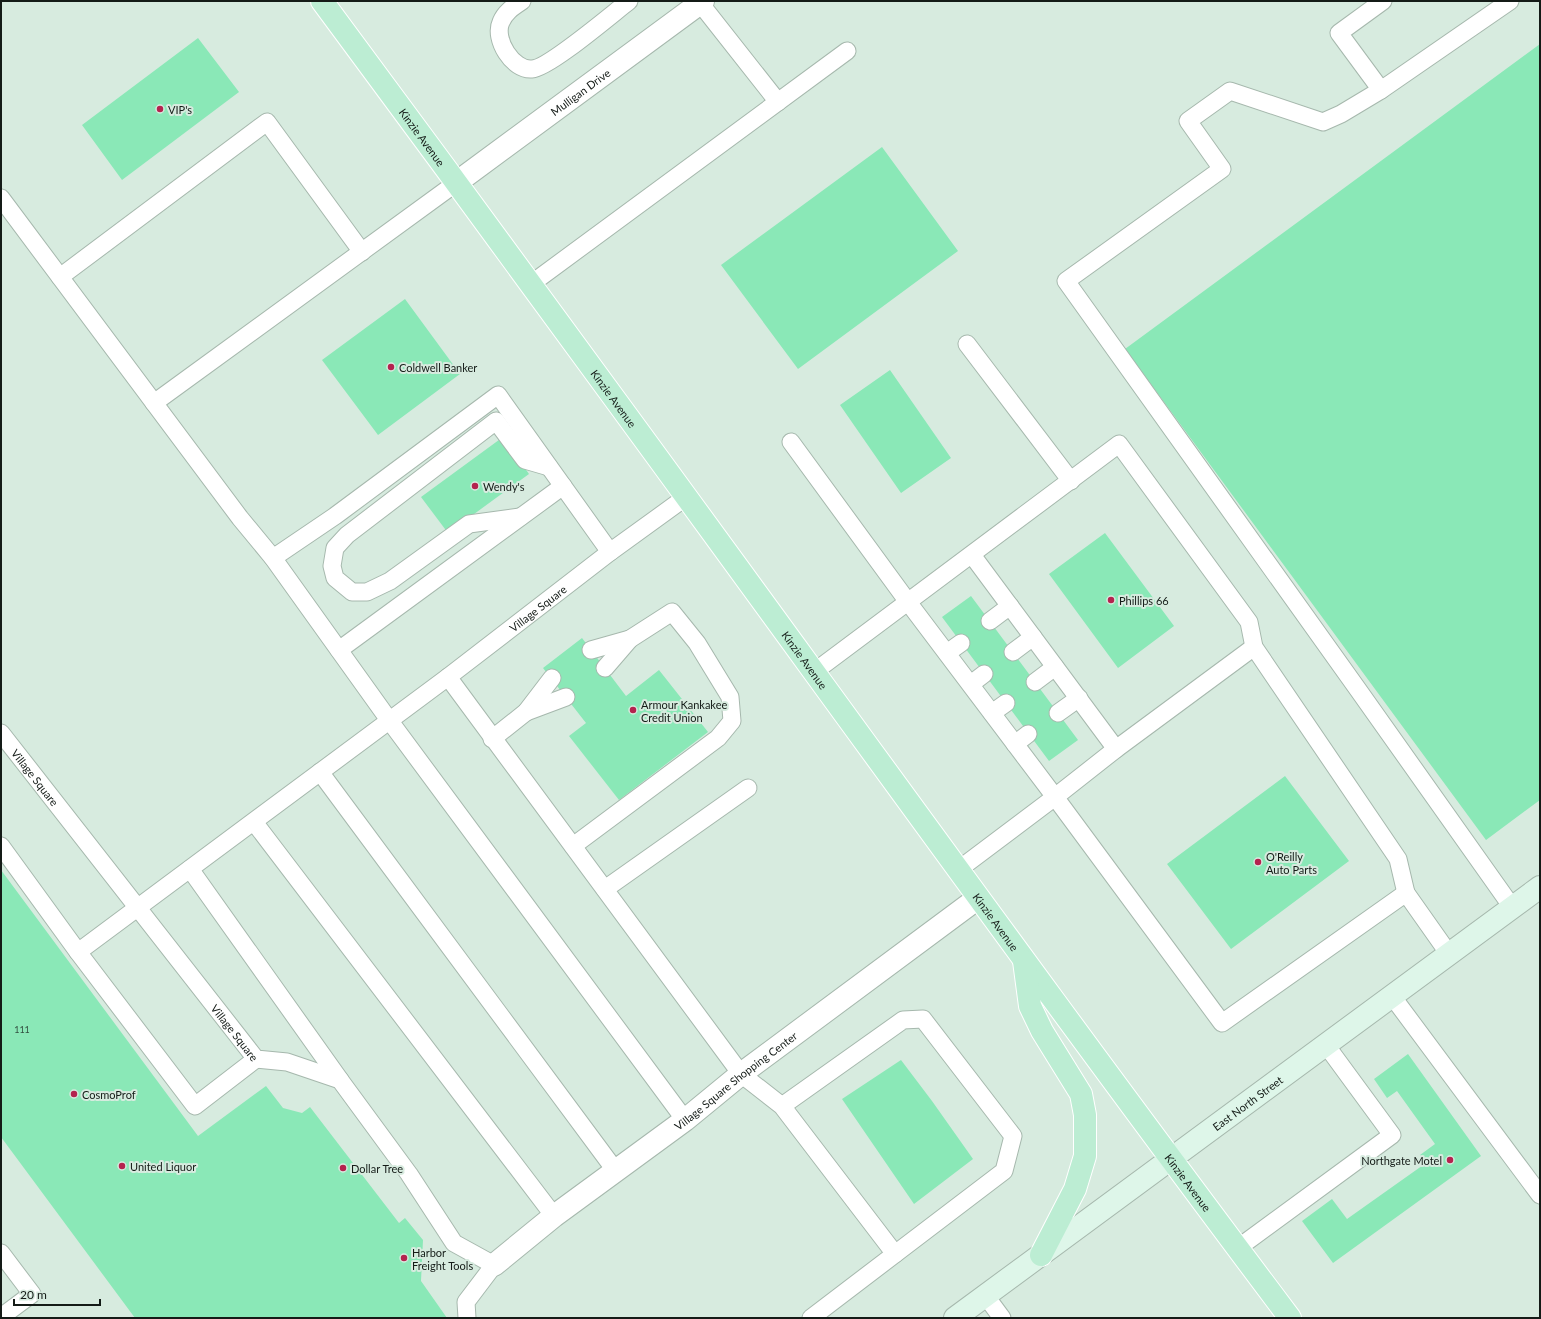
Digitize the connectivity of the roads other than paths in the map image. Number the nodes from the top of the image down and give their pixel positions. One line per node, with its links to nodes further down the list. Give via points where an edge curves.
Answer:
1 (322, 1): 10 (main road, Kinzie Avenue)
2 (522, 1): 3 (lane, via 506,12 500,24 500,41 509,58 520,67 532,70 549,63)
3 (629, 1)
4 (1384, 1): 8 (lane, via 1339,33)
5 (1510, 1): 8 (lane)
6 (702, 2): 9 (lane); 10 (street, Mulligan Drive)
7 (847, 51): 9 (lane)
8 (1381, 90): 69 (lane, via 1323,122 1230,91 1188,122 1222,169 1066,281)
9 (778, 102): 14 (lane)
10 (456, 183): 12 (lane); 14 (main road, Kinzie Avenue)
11 (1, 198): 13 (lane)
12 (362, 252): 13 (lane, via 267,122); 16 (lane)
13 (60, 277): 16 (lane)
14 (531, 284): 21 (main road, Kinzie Avenue)
15 (967, 344): 19 (lane)
16 (154, 403): 25 (lane)
17 (791, 442): 26 (lane)
18 (550, 467): 20 (lane); 22 (lane, via 525,460 496,421 347,535 335,548 332,566 335,578 352,592 367,592 390,580 469,524); 25 (lane, via 498,395)
19 (1071, 481): 24 (lane); 32 (lane, via 1119,444 1249,622)
20 (563, 486): 22 (lane); 23 (lane)
21 (686, 496): 23 (lane, Village Square); 39 (main road, Kinzie Avenue)
22 (520, 518): 33 (lane)
23 (610, 552): 41 (lane, Village Square)
24 (972, 555): 26 (lane); 27 (lane)
25 (273, 558): 33 (lane)
26 (908, 602): 36 (lane); 39 (lane)
27 (1010, 606): 28 (lane); 29 (lane)
28 (990, 621)
29 (1033, 637): 35 (lane); 37 (lane)
30 (630, 639): 34 (lane); 38 (lane); 61 (lane, via 672,612 697,643 730,697 732,721 718,738)
31 (961, 643): 36 (lane)
32 (1254, 647): 54 (lane); 66 (lane, via 1398,859)
33 (339, 650): 51 (lane)
34 (592, 650)
35 (1013, 652)
36 (947, 653): 44 (lane)
37 (1055, 667): 43 (lane); 46 (lane)
38 (605, 668)
39 (814, 672): 63 (main road, Kinzie Avenue)
40 (984, 674): 44 (lane)
41 (448, 677): 51 (lane, Village Square); 53 (lane)
42 (552, 678): 48 (lane)
43 (1035, 682)
44 (970, 684): 49 (lane)
45 (566, 697): 48 (lane)
46 (1079, 698): 50 (lane); 54 (lane)
47 (1006, 703): 49 (lane)
48 (526, 712): 53 (lane)
49 (992, 713): 58 (lane, via 1022,739)
50 (1058, 713)
51 (389, 720): 56 (lane, Village Square); 79 (lane)
52 (1, 733): 55 (lane, Village Square)
53 (492, 739): 61 (lane)
54 (1116, 749): 58 (lane)
55 (7, 753): 68 (lane, Village Square)
56 (320, 772): 59 (lane, Village Square); 81 (lane)
57 (748, 788): 65 (lane)
58 (1055, 797): 63 (lane); 66 (lane, via 1222,1023)
59 (254, 822): 62 (lane, Village Square); 83 (lane)
60 (1, 846): 70 (lane)
61 (573, 846): 65 (lane)
62 (190, 869): 68 (lane, Village Square); 77 (lane)
63 (958, 870): 67 (main road, Kinzie Avenue)
64 (1540, 887): 69 (street, East North Street)
65 (605, 889): 76 (lane)
66 (1406, 893): 71 (lane)
67 (978, 898): 72 (main road, Kinzie Avenue); 76 (street, Village Square Shopping Center)
68 (138, 908): 70 (lane, Village Square); 75 (lane, Village Square)
69 (1512, 908): 71 (street, East North Street)
70 (78, 952): 75 (lane, via 195,1106)
71 (1449, 954): 73 (street, East North Street)
72 (1024, 960): 80 (main road, Kinzie Avenue); 87 (main road, via 1030,1006 1042,1031 1081,1094 1086,1115 1085,1156 1075,1189)
73 (1392, 996): 74 (street, East North Street); 82 (lane)
74 (1326, 1045): 80 (street, East North Street); 84 (lane, via 1392,1135)
75 (256, 1059): 77 (lane, Village Square, via 287,1062)
76 (741, 1074): 78 (lane); 79 (street, Village Square Shopping Center)
77 (340, 1080): 88 (lane, via 409,1174 454,1243)
78 (782, 1106): 86 (lane); 86 (lane, via 903,1020 923,1019 1013,1136 1004,1171)
79 (685, 1120): 81 (street, Village Square Shopping Center)
80 (1171, 1159): 84 (main road, Kinzie Avenue); 87 (street, East North Street)
81 (615, 1170): 83 (street, Village Square Shopping Center)
82 (1540, 1195)
83 (554, 1216): 88 (street, Village Square Shopping Center)
84 (1238, 1248): 95 (main road, Kinzie Avenue)
85 (1, 1253): 90 (lane, via 32,1294)
86 (895, 1254): 92 (lane)
87 (1041, 1254): 89 (street, East North Street)
88 (494, 1265): 91 (lane, via 466,1302)
89 (985, 1295): 93 (street, East North Street); 94 (lane)
90 (1, 1317)
91 (467, 1318)
92 (811, 1318)
93 (955, 1318)
94 (1002, 1318)
95 (1290, 1318)

